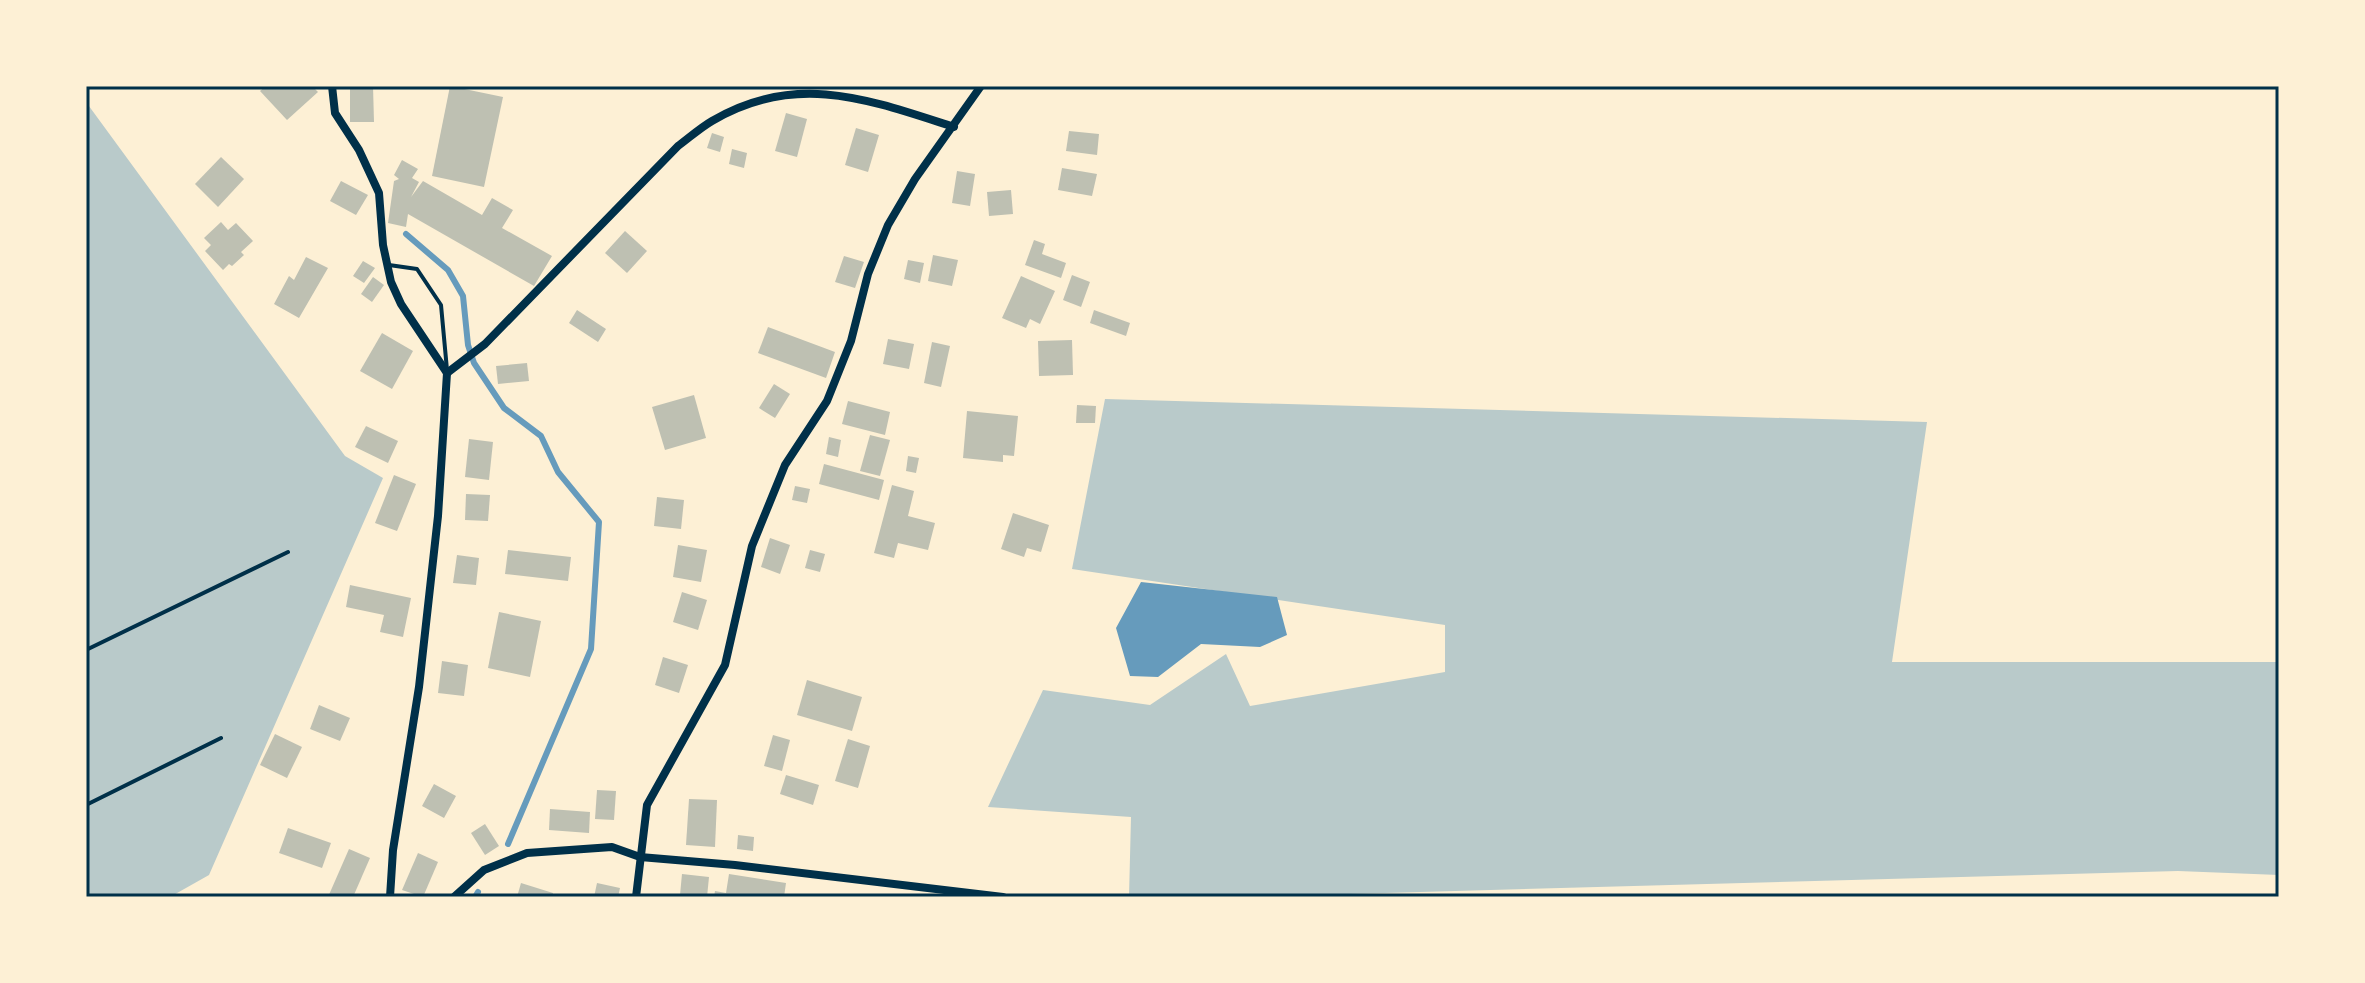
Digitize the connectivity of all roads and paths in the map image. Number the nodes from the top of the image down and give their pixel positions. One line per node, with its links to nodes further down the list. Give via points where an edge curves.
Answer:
1 (332, 86): 4 (street, via 335,113 379,193)
2 (981, 86): 3 (street)
3 (954, 127): 5 (street, via 874,101 825,92 784,95 711,121 678,146 485,344); 10 (street, via 888,225 827,401 785,465 752,546 725,665 647,805)
4 (389, 265): 5 (street, via 401,304); 5 (lane, via 417,269 441,305)
5 (447, 373): 11 (street, via 437,532)
6 (288, 552): 7 (lane)
7 (86, 650)
8 (221, 738): 9 (lane)
9 (86, 805)
10 (640, 857): 12 (street, via 612,847 527,853 484,870); 13 (street); 14 (street)
11 (390, 897)
12 (454, 897)
13 (636, 897)
14 (1003, 897)

